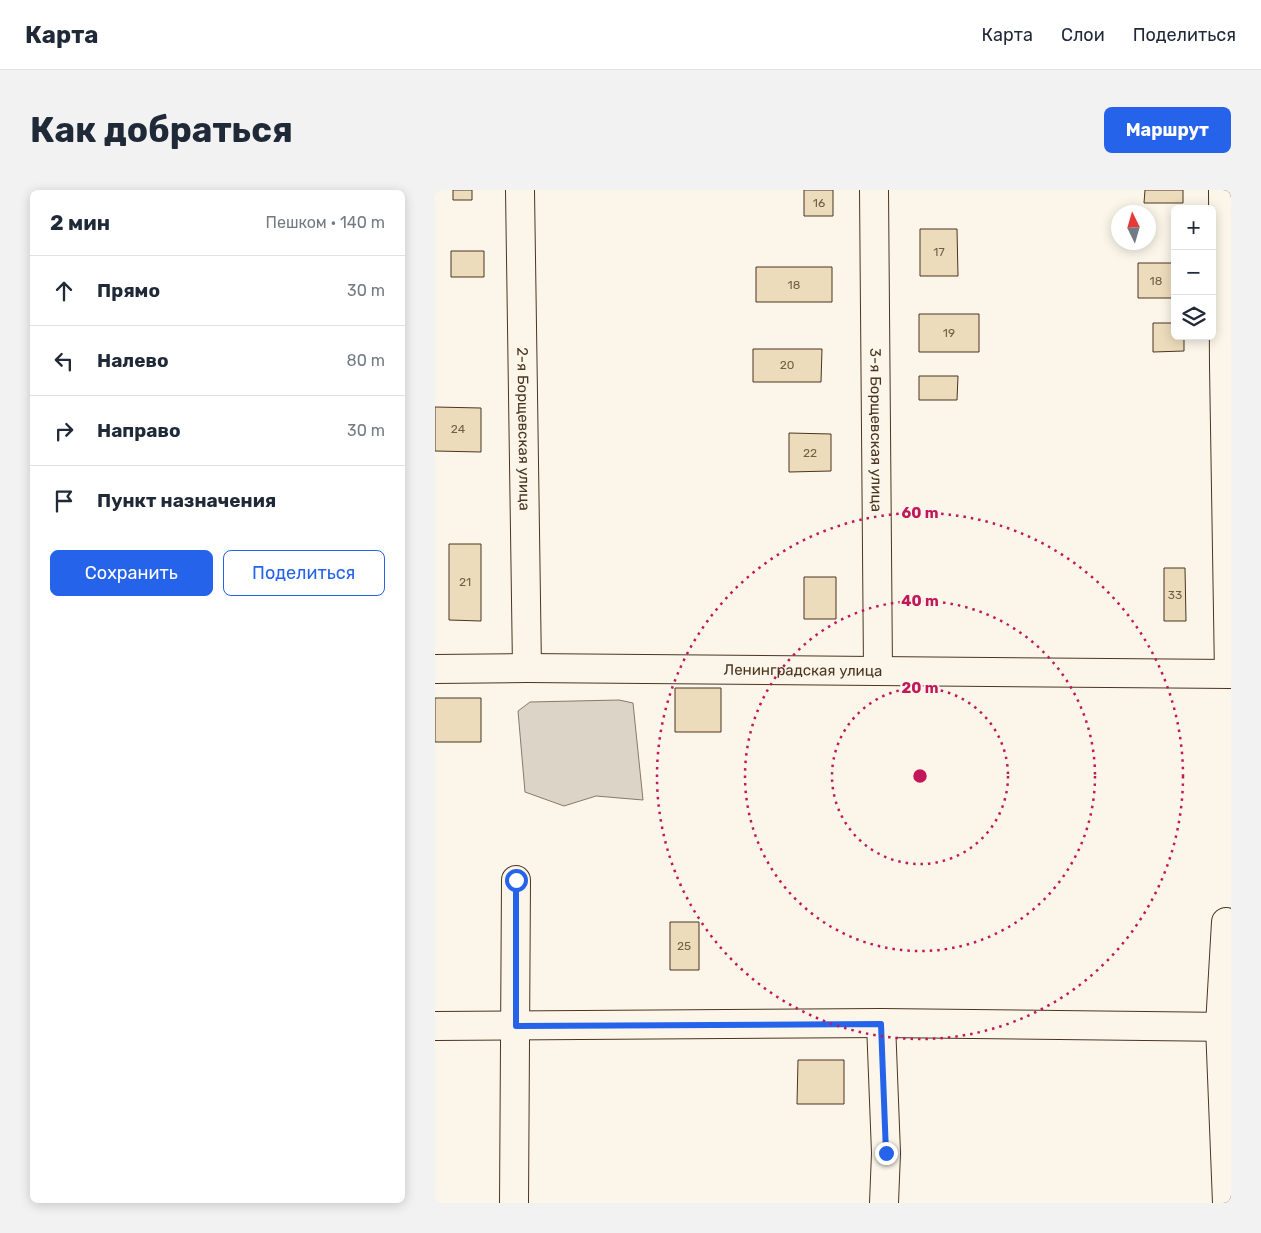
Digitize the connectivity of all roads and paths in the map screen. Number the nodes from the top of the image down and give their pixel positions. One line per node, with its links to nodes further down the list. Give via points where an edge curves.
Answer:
1 (520, 190): 4 (street, 2-я Борщевская улица)
2 (874, 190): 6 (street, 3-я Борщевская улица)
3 (1223, 190): 7 (street)
4 (527, 668): 5 (street, Ленинградская улица); 6 (street, Ленинградская улица)
5 (435, 669)
6 (879, 670): 7 (street, Ленинградская улица)
7 (1230, 674)
8 (516, 880): 12 (street)
9 (1225, 922): 13 (street)
10 (881, 1024): 12 (street); 13 (street); 15 (street, via 886,1153)
11 (435, 1026): 12 (street)
12 (516, 1026): 14 (street)
13 (1225, 1026): 16 (street)
14 (514, 1203)
15 (884, 1203)
16 (1227, 1203)

